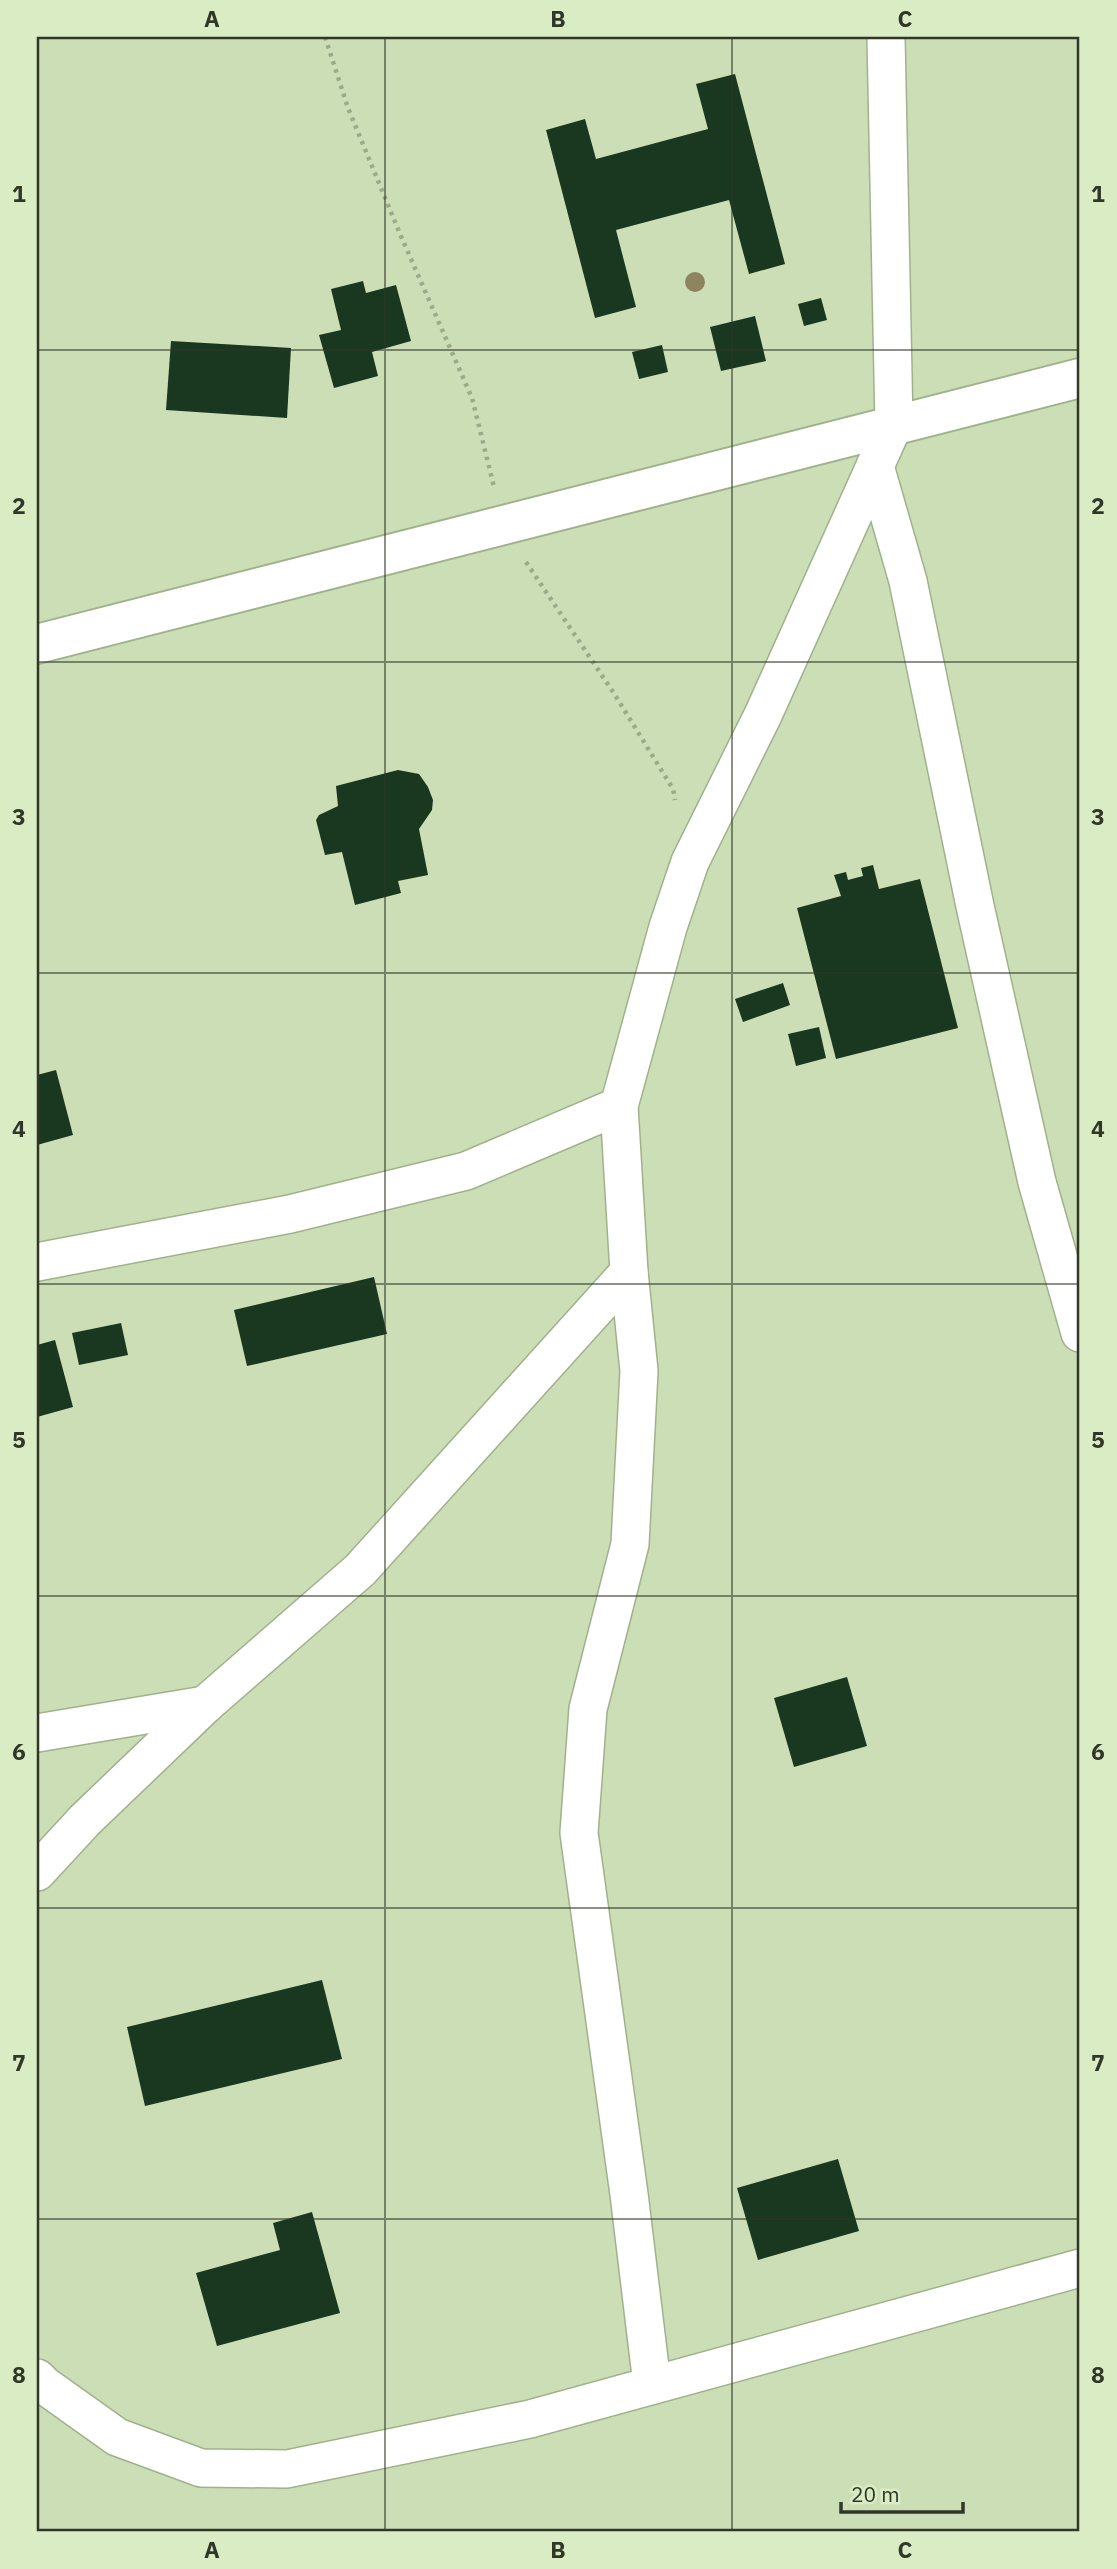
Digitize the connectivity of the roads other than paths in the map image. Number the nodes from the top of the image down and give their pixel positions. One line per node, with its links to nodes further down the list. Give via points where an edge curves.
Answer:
1 (886, 37): 3 (street)
2 (1080, 378): 3 (main road)
3 (894, 424): 4 (street); 5 (main road)
4 (876, 466): 6 (street, via 763,715 690,862); 9 (street, via 908,582 1037,1182)
5 (37, 644)
6 (619, 1106): 7 (street, via 466,1171 290,1214); 8 (street)
7 (37, 1262)
8 (629, 1272): 10 (street, via 360,1570); 15 (street, via 639,1371 630,1544 588,1709 579,1833)
9 (1080, 1333)
10 (205, 1705): 11 (street); 12 (street)
11 (37, 1733)
12 (37, 1872)
13 (1080, 2268): 15 (street)
14 (37, 2378): 15 (street, via 117,2437 201,2468 287,2469 530,2419)
15 (652, 2384)

